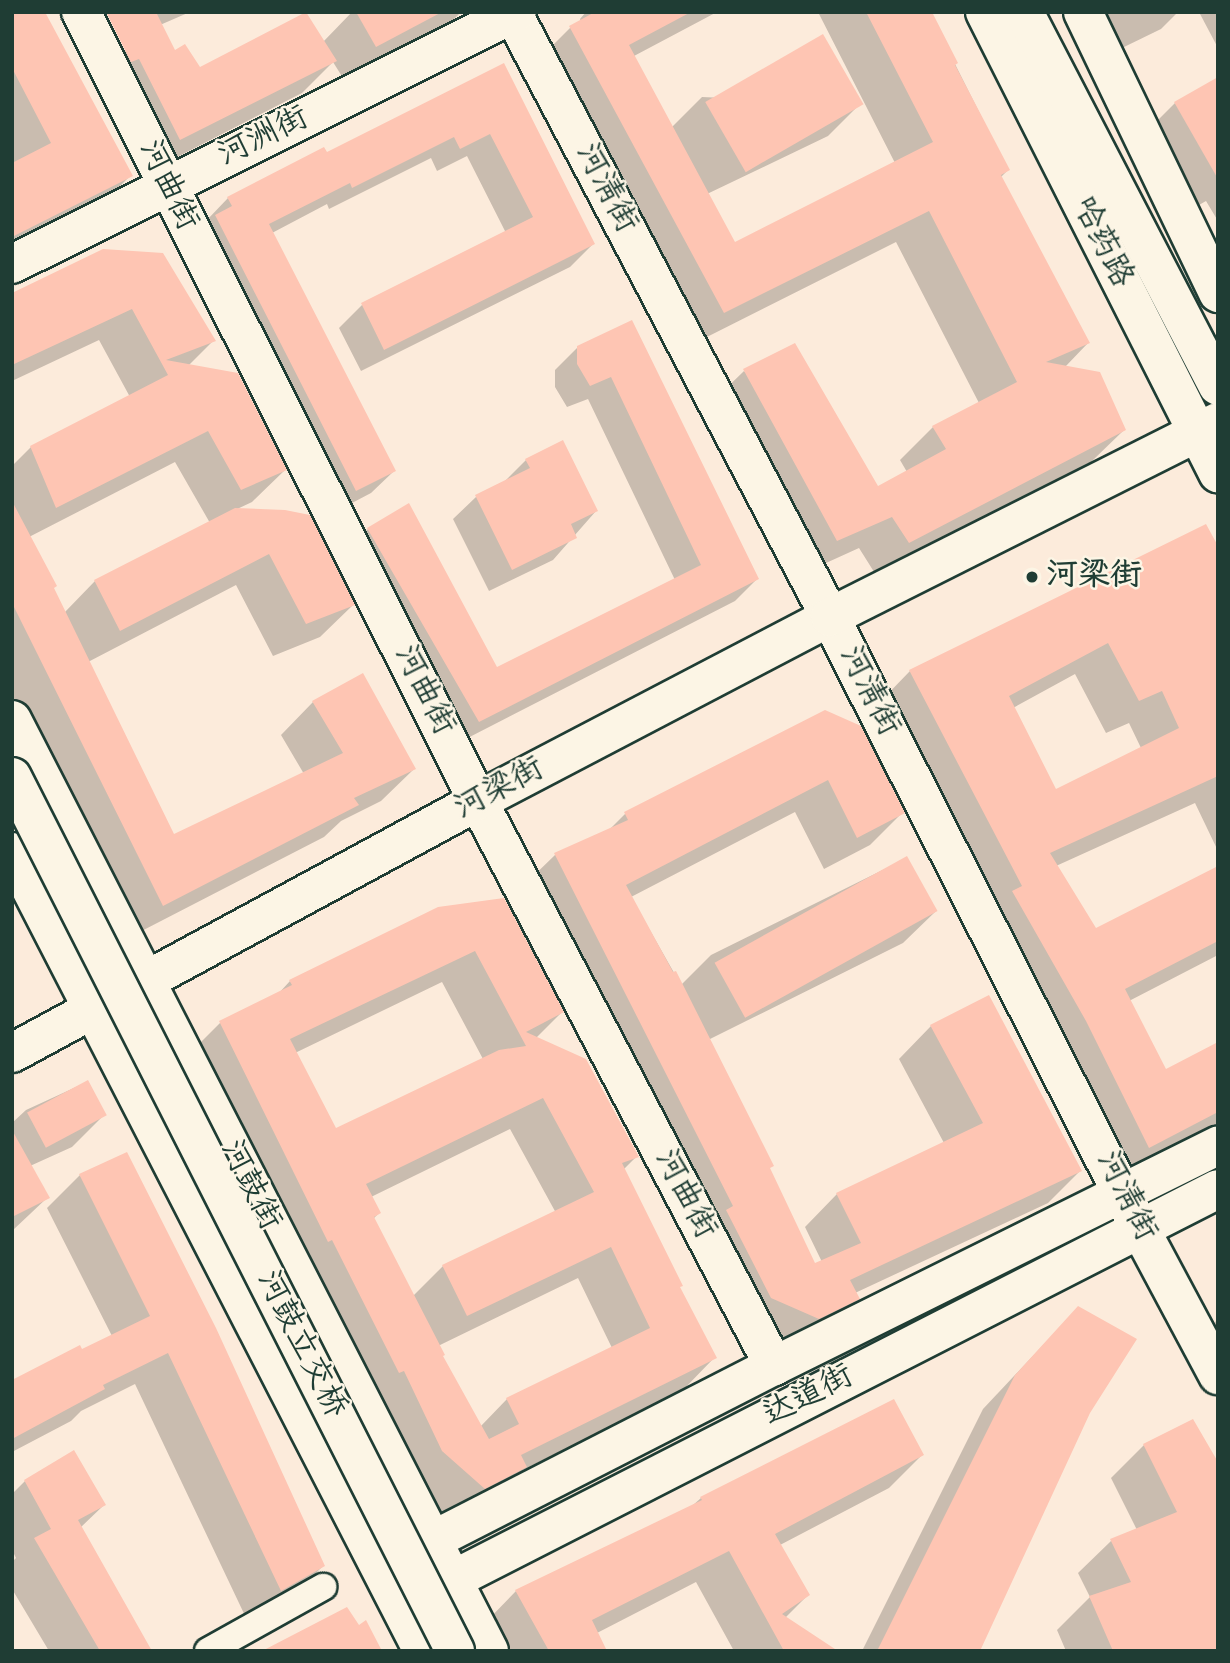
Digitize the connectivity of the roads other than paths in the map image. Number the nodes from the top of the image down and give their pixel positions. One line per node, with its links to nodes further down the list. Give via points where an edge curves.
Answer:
1 (81, 12): 6 (main road, 河曲街)
2 (985, 12): 10 (main road, 哈药路)
3 (1024, 12): 9 (main road)
4 (1083, 12): 8 (main road)
5 (514, 13): 6 (main road, 河洲街); 12 (main road, 河清街)
6 (166, 187): 7 (main road, 河洲街); 15 (main road, 河曲街)
7 (12, 264)
8 (1218, 293)
9 (1218, 386)
10 (1207, 427): 11 (main road, 哈药路); 12 (main road, 河梁街)
11 (1218, 473)
12 (830, 617): 15 (main road, 河梁街); 22 (main road, 河清街)
13 (12, 719): 17 (main road, 河鼓街)
14 (12, 777): 33 (main road, 河鼓立交桥, bridge)
15 (478, 800): 17 (main road, 河梁街); 24 (main road, 河曲街)
16 (12, 852): 18 (main road, 河鼓街)
17 (145, 982): 18 (main road, 河梁街); 26 (main road, 河鼓街)
18 (94, 1011): 19 (main road, 河梁街); 27 (main road, 河鼓街)
19 (12, 1053)
20 (1218, 1146): 22 (main road)
21 (1218, 1189): 23 (main road, 达道街)
22 (1122, 1192): 23 (main road, 河清街); 24 (main road)
23 (1139, 1227): 25 (main road, 河清街); 28 (main road, 达道街)
24 (774, 1366): 26 (main road)
25 (1218, 1375)
26 (431, 1542): 27 (main road); 28 (main road, 河鼓街)
27 (381, 1566): 30 (main road, 河鼓街)
28 (453, 1581): 30 (main road, 达道街); 34 (main road, 河鼓街)
29 (323, 1587): 31 (street)
30 (401, 1605): 32 (main road, 河鼓街)
31 (208, 1651)
32 (423, 1651)
33 (456, 1651)
34 (489, 1651)

